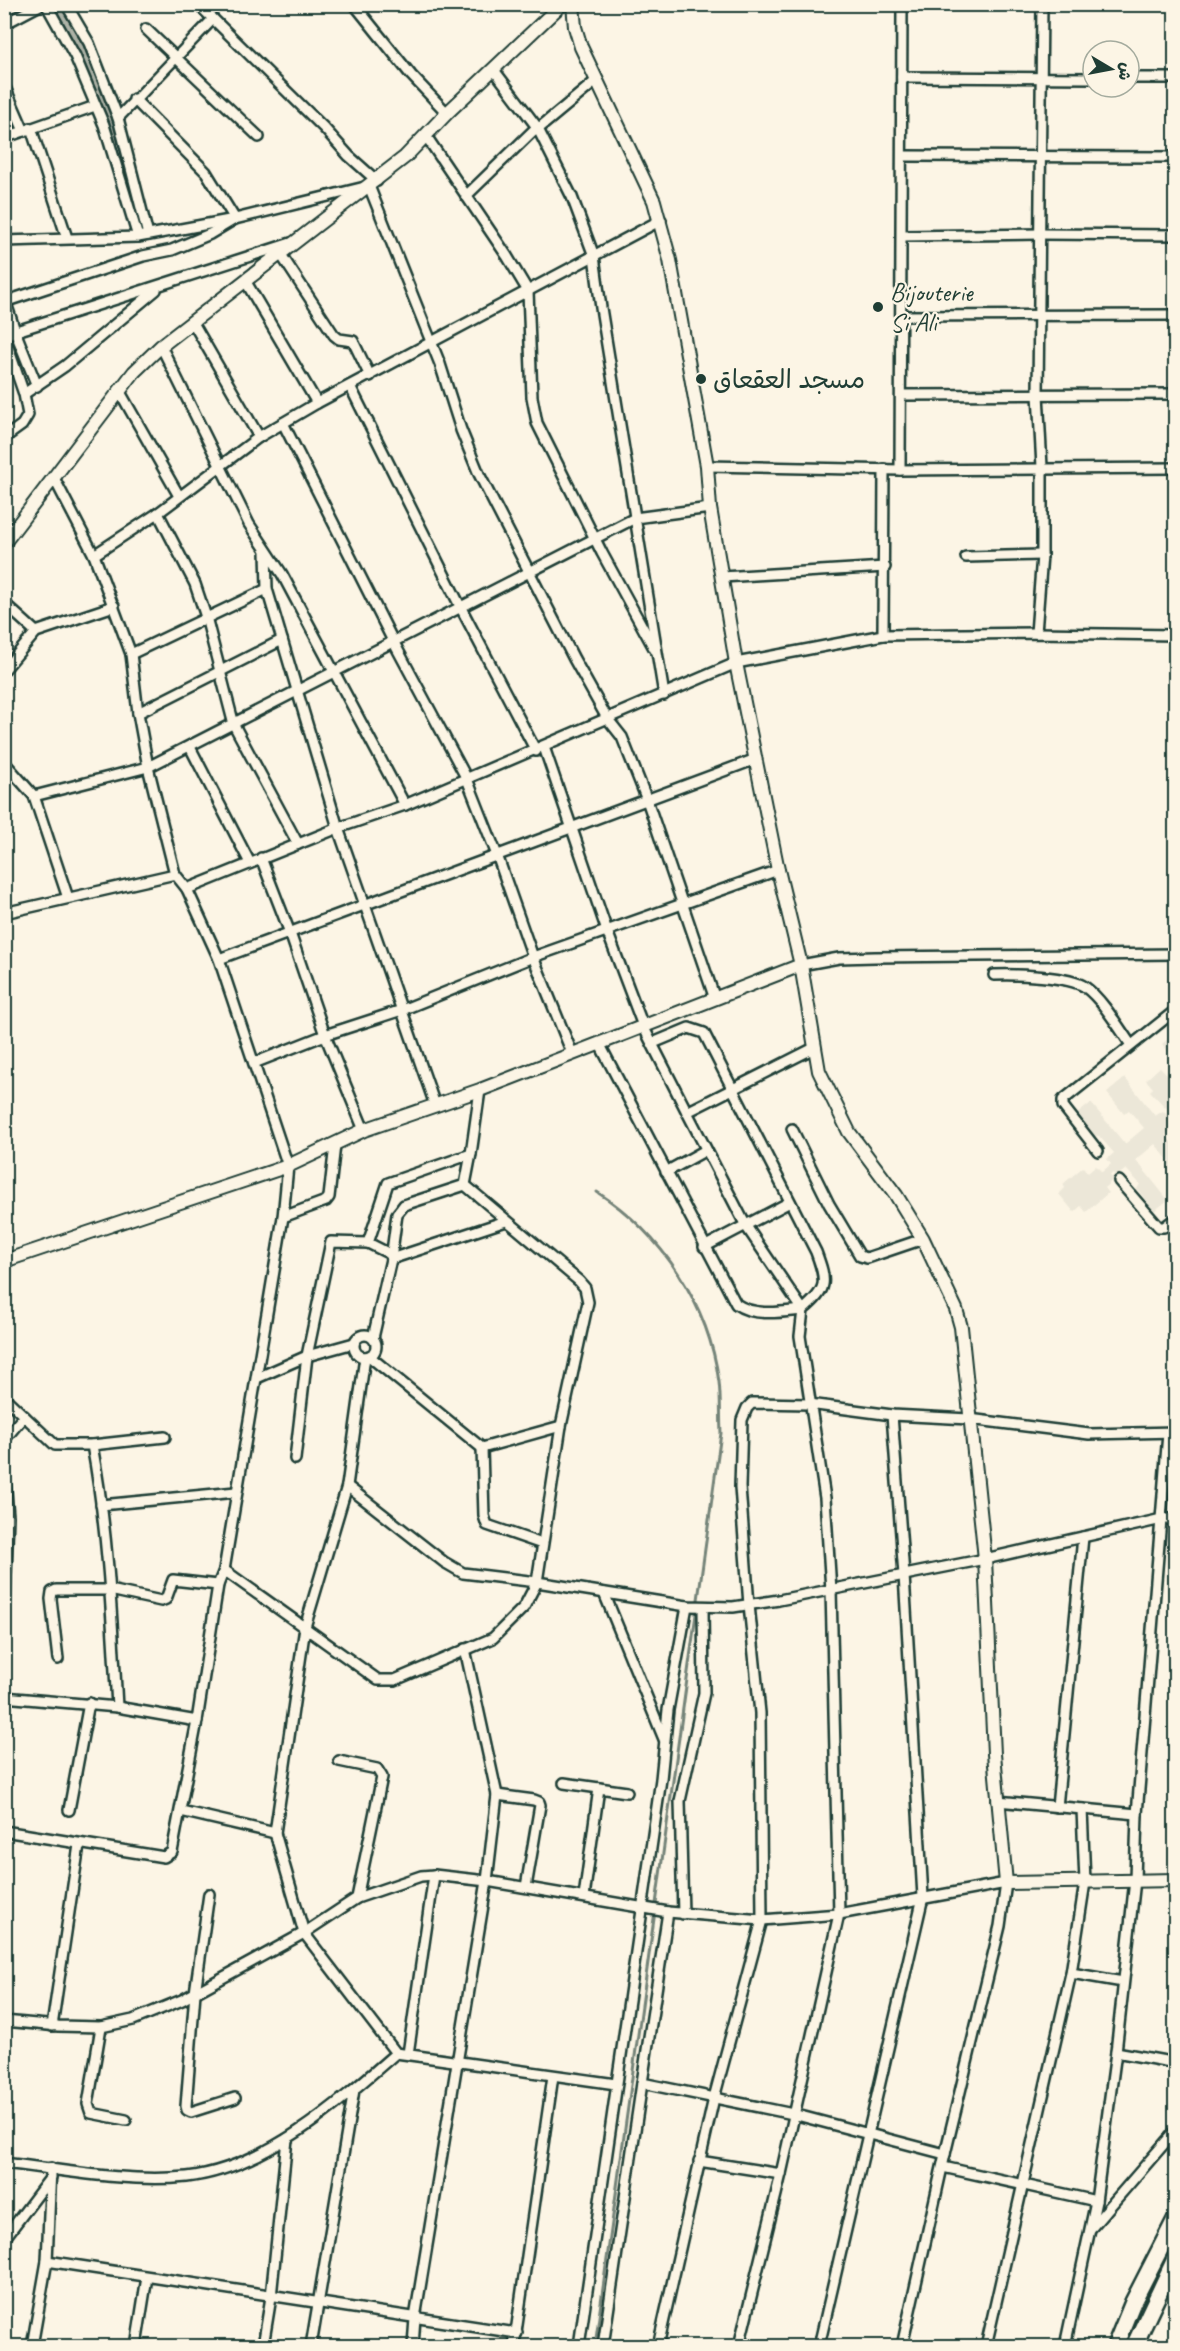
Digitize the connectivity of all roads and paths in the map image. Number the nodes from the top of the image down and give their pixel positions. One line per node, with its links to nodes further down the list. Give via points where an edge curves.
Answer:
1 (44, 4): 10 (street); 22 (street, via 75,56)
2 (66, 4): 24 (street, via 89,43)
3 (198, 4): 9 (street)
4 (354, 4): 23 (street)
5 (562, 4): 13 (street)
6 (573, 4): 19 (street, via 577,37)
7 (902, 4): 14 (street)
8 (1042, 4): 15 (street)
9 (213, 19): 12 (street); 33 (street, via 324,128)
10 (4, 24)
11 (146, 28): 12 (street)
12 (175, 58): 21 (street); 27 (street)
13 (494, 70): 23 (street); 25 (street)
14 (902, 77): 15 (street); 30 (street)
15 (1040, 78): 16 (street); 31 (street)
16 (1081, 78)
17 (1141, 78): 18 (street)
18 (1176, 78)
19 (597, 80): 25 (street); 36 (street)
20 (4, 85): 26 (street)
21 (134, 99): 24 (street); 35 (street, via 206,172)
22 (95, 106): 26 (street); 41 (street)
23 (447, 113): 28 (street)
24 (118, 118): 38 (street)
25 (538, 128): 34 (street); 46 (street, via 572,197)
26 (27, 130): 29 (street); 42 (street)
27 (259, 136)
28 (426, 136): 33 (street); 34 (street)
29 (4, 138)
30 (903, 156): 31 (street); 40 (street)
31 (1040, 156): 32 (street); 37 (street)
32 (1176, 157)
33 (373, 183): 35 (street); 44 (street); 57 (street)
34 (466, 196): 49 (street)
35 (235, 219): 38 (street); 50 (street, via 180,247)
36 (661, 220): 46 (street); 72 (street)
37 (1039, 234): 39 (street); 40 (street); 51 (street)
38 (148, 235): 41 (street)
39 (1176, 235)
40 (903, 236): 53 (street)
41 (138, 237): 42 (street)
42 (67, 238): 43 (street)
43 (4, 241)
44 (294, 242): 45 (street); 48 (street)
45 (280, 253): 47 (street); 59 (street, via 334,335 353,341)
46 (594, 256): 49 (street); 81 (street)
47 (246, 282): 54 (street); 67 (street)
48 (160, 286): 55 (street); 61 (street)
49 (528, 291): 57 (street); 82 (street, via 534,414)
50 (5, 300): 55 (street)
51 (1039, 314): 52 (street); 53 (street); 64 (street)
52 (1176, 315)
53 (901, 316): 66 (street)
54 (192, 321): 58 (street); 69 (street)
55 (15, 331): 56 (street); 61 (street)
56 (4, 336): 63 (street)
57 (430, 342): 59 (street); 89 (street, via 478,474)
58 (161, 346): 62 (street); 71 (street)
59 (370, 376): 60 (street)
60 (350, 386): 67 (street); 94 (street)
61 (37, 387): 63 (street)
62 (120, 392): 77 (street); 78 (street)
63 (24, 394): 70 (street, via 28,419)
64 (1038, 394): 65 (street); 66 (street); 73 (street)
65 (1176, 394)
66 (901, 395): 76 (street)
67 (317, 403): 68 (street)
68 (283, 423): 69 (street); 101 (street)
69 (259, 437): 71 (street)
70 (4, 438)
71 (221, 465): 78 (street); 84 (street)
72 (707, 466): 75 (street); 79 (street)
73 (1042, 467): 74 (street); 76 (street); 86 (street)
74 (1176, 468)
75 (884, 469): 76 (street); 88 (street)
76 (900, 470)
77 (54, 478): 83 (street); 85 (street)
78 (178, 496): 80 (street)
79 (710, 508): 81 (street); 90 (street)
80 (158, 513): 85 (street); 95 (street, via 195,584)
81 (635, 518): 82 (street); 103 (street)
82 (595, 537): 89 (street); 103 (street)
83 (4, 543)
84 (266, 551): 91 (street); 106 (street)
85 (94, 555): 93 (street)
86 (1042, 555): 87 (street); 97 (street)
87 (966, 556)
88 (885, 567): 90 (street); 98 (street)
89 (529, 572): 94 (street); 111 (street)
90 (722, 577): 104 (street)
91 (267, 589): 95 (street); 100 (street)
92 (4, 603): 96 (street)
93 (114, 606): 96 (street); 102 (street)
94 (460, 606): 101 (street); 114 (street)
95 (206, 617): 102 (street); 107 (street)
96 (36, 632): 105 (street)
97 (1036, 633): 98 (street); 99 (street)
98 (883, 635): 104 (street)
99 (1176, 635)
100 (282, 640): 107 (street); 108 (street)
101 (393, 641): 106 (street); 118 (street)
102 (131, 654): 110 (street)
103 (658, 656): 109 (street)
104 (736, 663): 109 (street); 115 (street)
105 (4, 670)
106 (334, 672): 108 (street); 121 (street)
107 (220, 673): 110 (street); 112 (street)
108 (298, 690): 112 (street); 122 (street)
109 (664, 695): 111 (street)
110 (138, 713): 117 (street)
111 (608, 718): 114 (street); 120 (street, via 622,736)
112 (234, 725): 113 (street); 124 (street)
113 (190, 747): 117 (street); 127 (street)
114 (540, 749): 118 (street); 123 (street)
115 (756, 759): 120 (street); 128 (street)
116 (4, 762): 119 (street)
117 (148, 768): 119 (street); 129 (street)
118 (467, 779): 121 (street); 125 (street)
119 (34, 795): 131 (street)
120 (647, 800): 123 (street); 132 (street)
121 (405, 805): 122 (street)
122 (338, 828): 124 (street); 133 (street)
123 (572, 828): 125 (street); 135 (street)
124 (298, 844): 126 (street)
125 (497, 855): 133 (street); 138 (street)
126 (261, 858): 127 (street); 136 (street)
127 (249, 863): 130 (street)
128 (778, 870): 132 (street); 140 (street)
129 (175, 874): 130 (street); 131 (street)
130 (187, 889): 139 (street)
131 (68, 898): 134 (street)
132 (682, 903): 135 (street); 142 (street)
133 (364, 905): 136 (street); 143 (street)
134 (4, 913)
135 (607, 931): 138 (street); 145 (street)
136 (291, 933): 139 (street); 146 (street)
137 (1176, 954): 140 (street, via 839,958)
138 (533, 957): 143 (street); 151 (street)
139 (219, 959): 152 (street)
140 (801, 965): 142 (street); 150 (street)
141 (994, 975): 149 (street, via 1081,984)
142 (715, 999): 145 (street)
143 (402, 1010): 146 (street); 155 (street)
144 (1176, 1010): 149 (street)
145 (643, 1026): 147 (street); 148 (street)
146 (325, 1035): 152 (street); 158 (street)
147 (599, 1043): 151 (street); 164 (street)
148 (653, 1043): 153 (street, via 689,1028 700,1030); 156 (street)
149 (1131, 1045): 161 (street, via 1063,1100 1063,1106)
150 (814, 1048): 153 (street); 172 (street, via 819,1071 849,1132)
151 (572, 1053): 154 (street)
152 (254, 1063): 163 (street)
153 (731, 1088): 156 (street); 167 (street)
154 (480, 1090): 155 (street); 162 (street)
155 (435, 1105): 158 (street)
156 (687, 1112): 160 (street)
157 (792, 1129): 172 (street, via 860,1256 867,1258)
158 (364, 1130): 159 (street)
159 (336, 1145): 163 (street); 168 (street, via 329,1197)
160 (706, 1150): 164 (street); 171 (street)
161 (1098, 1151)
162 (471, 1154): 166 (street); 173 (street, via 388,1183)
163 (288, 1166): 168 (street); 176 (street)
164 (666, 1172): 174 (street)
165 (1119, 1181): 169 (street, via 1159,1227)
166 (465, 1185): 170 (street); 175 (street, via 404,1205 398,1214)
167 (790, 1202): 171 (street); 177 (street, via 825,1276 820,1296)
168 (284, 1217): 182 (street)
169 (1176, 1218)
170 (506, 1221): 175 (street); 188 (street, via 579,1281 587,1294)
171 (746, 1226): 174 (street); 177 (street)
172 (924, 1239): 187 (street, via 961,1327)
173 (368, 1243): 175 (street); 180 (street, via 331,1242)
174 (705, 1247): 177 (street, via 724,1286 741,1308)
175 (391, 1257): 178 (street)
176 (4, 1261)
177 (803, 1310): 184 (street, via 800,1336)
178 (373, 1338): 179 (street, via 360,1336); 181 (street, via 375,1348)
179 (354, 1343): 180 (street); 181 (street, via 356,1353)
180 (308, 1356): 182 (street); 194 (street)
181 (367, 1357): 193 (street); 196 (street)
182 (257, 1378): 197 (street)
183 (4, 1397): 186 (street)
184 (809, 1404): 185 (street); 209 (street, via 825,1498); 211 (street, via 752,1403 742,1420 740,1487)
185 (892, 1415): 187 (street); 205 (street)
186 (24, 1416): 191 (street); 192 (street, via 55,1445)
187 (969, 1419): 189 (street, via 1089,1434); 203 (street)
188 (561, 1426): 193 (street); 202 (street)
189 (1172, 1432): 199 (street)
190 (165, 1437): 192 (street)
191 (4, 1440)
192 (92, 1445): 198 (street)
193 (482, 1448): 202 (street, via 487,1525)
194 (295, 1459)
195 (4, 1466): 215 (street, via 8,1516)
196 (347, 1486): 206 (street, via 452,1568 463,1573); 214 (street)
197 (236, 1492): 198 (street); 204 (street)
198 (101, 1505): 208 (street)
199 (1162, 1519): 200 (street); 201 (street); 233 (street)
200 (1176, 1519)
201 (1083, 1537): 203 (street); 229 (street)
202 (542, 1544): 206 (street)
203 (985, 1559): 205 (street); 228 (street)
204 (224, 1570): 207 (street); 214 (street)
205 (904, 1575): 209 (street); 246 (street)
206 (537, 1582): 210 (street); 216 (street, via 524,1607 501,1633)
207 (218, 1585): 208 (street, via 173,1580 166,1599 161,1601); 221 (street)
208 (110, 1590): 217 (street, via 52,1592); 220 (street)
209 (831, 1590): 211 (street); 251 (street)
210 (604, 1593): 212 (street); 222 (street)
211 (749, 1605): 213 (street); 252 (street, via 760,1713)
212 (687, 1606): 213 (street); 222 (street)
213 (703, 1607): 250 (street, via 704,1693 680,1801)
214 (305, 1627): 216 (street, via 385,1682); 235 (street)
215 (4, 1636)
216 (465, 1649): 227 (street)
217 (58, 1659)
218 (4, 1697): 219 (street)
219 (89, 1703): 220 (street); 231 (street)
220 (117, 1707): 221 (street)
221 (197, 1721): 232 (street)
222 (664, 1741): 248 (street)
223 (339, 1761): 247 (street, via 377,1769 382,1777)
224 (564, 1783): 225 (street)
225 (599, 1788): 226 (street); 245 (street)
226 (627, 1792)
227 (497, 1795): 240 (street); 243 (street, via 540,1805)
228 (997, 1801): 229 (street); 242 (street)
229 (1057, 1808): 230 (street)
230 (1082, 1809): 233 (street); 241 (street)
231 (69, 1810)
232 (181, 1811): 235 (street); 236 (street, via 169,1856)
233 (1137, 1815): 238 (street)
234 (4, 1831): 236 (street)
235 (275, 1833): 253 (street)
236 (79, 1845): 258 (street)
237 (434, 1875): 240 (street); 247 (street); 262 (street)
238 (1135, 1880): 239 (street); 241 (street); 255 (street)
239 (1176, 1880)
240 (487, 1881): 243 (street); 263 (street)
241 (1085, 1882): 242 (street); 254 (street)
242 (1005, 1883): 246 (street); 276 (street, via 1000,1926)
243 (526, 1887): 245 (street)
244 (209, 1894): 256 (street)
245 (584, 1897): 248 (street)
246 (923, 1897): 251 (street); 274 (street)
247 (357, 1898): 253 (street)
248 (642, 1906): 249 (street); 267 (street)
249 (669, 1912): 250 (street); 266 (street)
250 (682, 1914): 252 (street)
251 (839, 1914): 252 (street); 271 (street)
252 (762, 1920): 270 (street)
253 (304, 1933): 256 (street); 261 (street)
254 (1071, 1972): 255 (street); 282 (street)
255 (1123, 1982): 260 (street)
256 (195, 1993): 259 (street, via 133,2020); 269 (street, via 187,2110)
257 (4, 2021): 258 (street)
258 (52, 2026): 259 (street)
259 (100, 2027): 272 (street, via 88,2110)
260 (1116, 2052): 264 (street); 283 (street)
261 (396, 2053): 262 (street); 268 (street)
262 (408, 2055): 263 (street)
263 (457, 2063): 265 (street); 292 (street)
264 (1176, 2063)
265 (553, 2076): 267 (street); 293 (street)
266 (642, 2083): 270 (street); 301 (street)
267 (616, 2084): 300 (street)
268 (354, 2090): 275 (street); 291 (street)
269 (235, 2098)
270 (714, 2098): 271 (street); 277 (street)
271 (793, 2114): 274 (street); 281 (street)
272 (126, 2120)
273 (1176, 2130): 285 (street)
274 (868, 2134): 276 (street); 304 (street)
275 (287, 2139): 280 (street, via 243,2161 187,2177); 290 (street)
276 (945, 2154): 279 (street)
277 (699, 2161): 281 (street); 302 (street)
278 (4, 2163): 280 (street)
279 (943, 2167): 282 (street); 305 (street)
280 (51, 2173): 286 (street); 288 (street)
281 (781, 2174): 303 (street)
282 (1023, 2184): 283 (street); 306 (street)
283 (1096, 2201): 285 (street)
284 (1176, 2218): 308 (main road)
285 (1090, 2229): 307 (street)
286 (4, 2239)
287 (1176, 2257): 309 (main road)
288 (47, 2261): 289 (street); 294 (street)
289 (147, 2277): 290 (street); 295 (street)
290 (271, 2297): 291 (street); 296 (street)
291 (319, 2303): 292 (street); 297 (street)
292 (416, 2318): 293 (street); 298 (street)
293 (517, 2333): 299 (street)
294 (32, 2346)
295 (136, 2346)
296 (263, 2346)
297 (311, 2346)
298 (412, 2346)
299 (514, 2346)
300 (579, 2346)
301 (603, 2346)
302 (658, 2346)
303 (739, 2346)
304 (819, 2346)
305 (902, 2346)
306 (986, 2346)
307 (1065, 2346)
308 (1114, 2346)
309 (1134, 2346)

